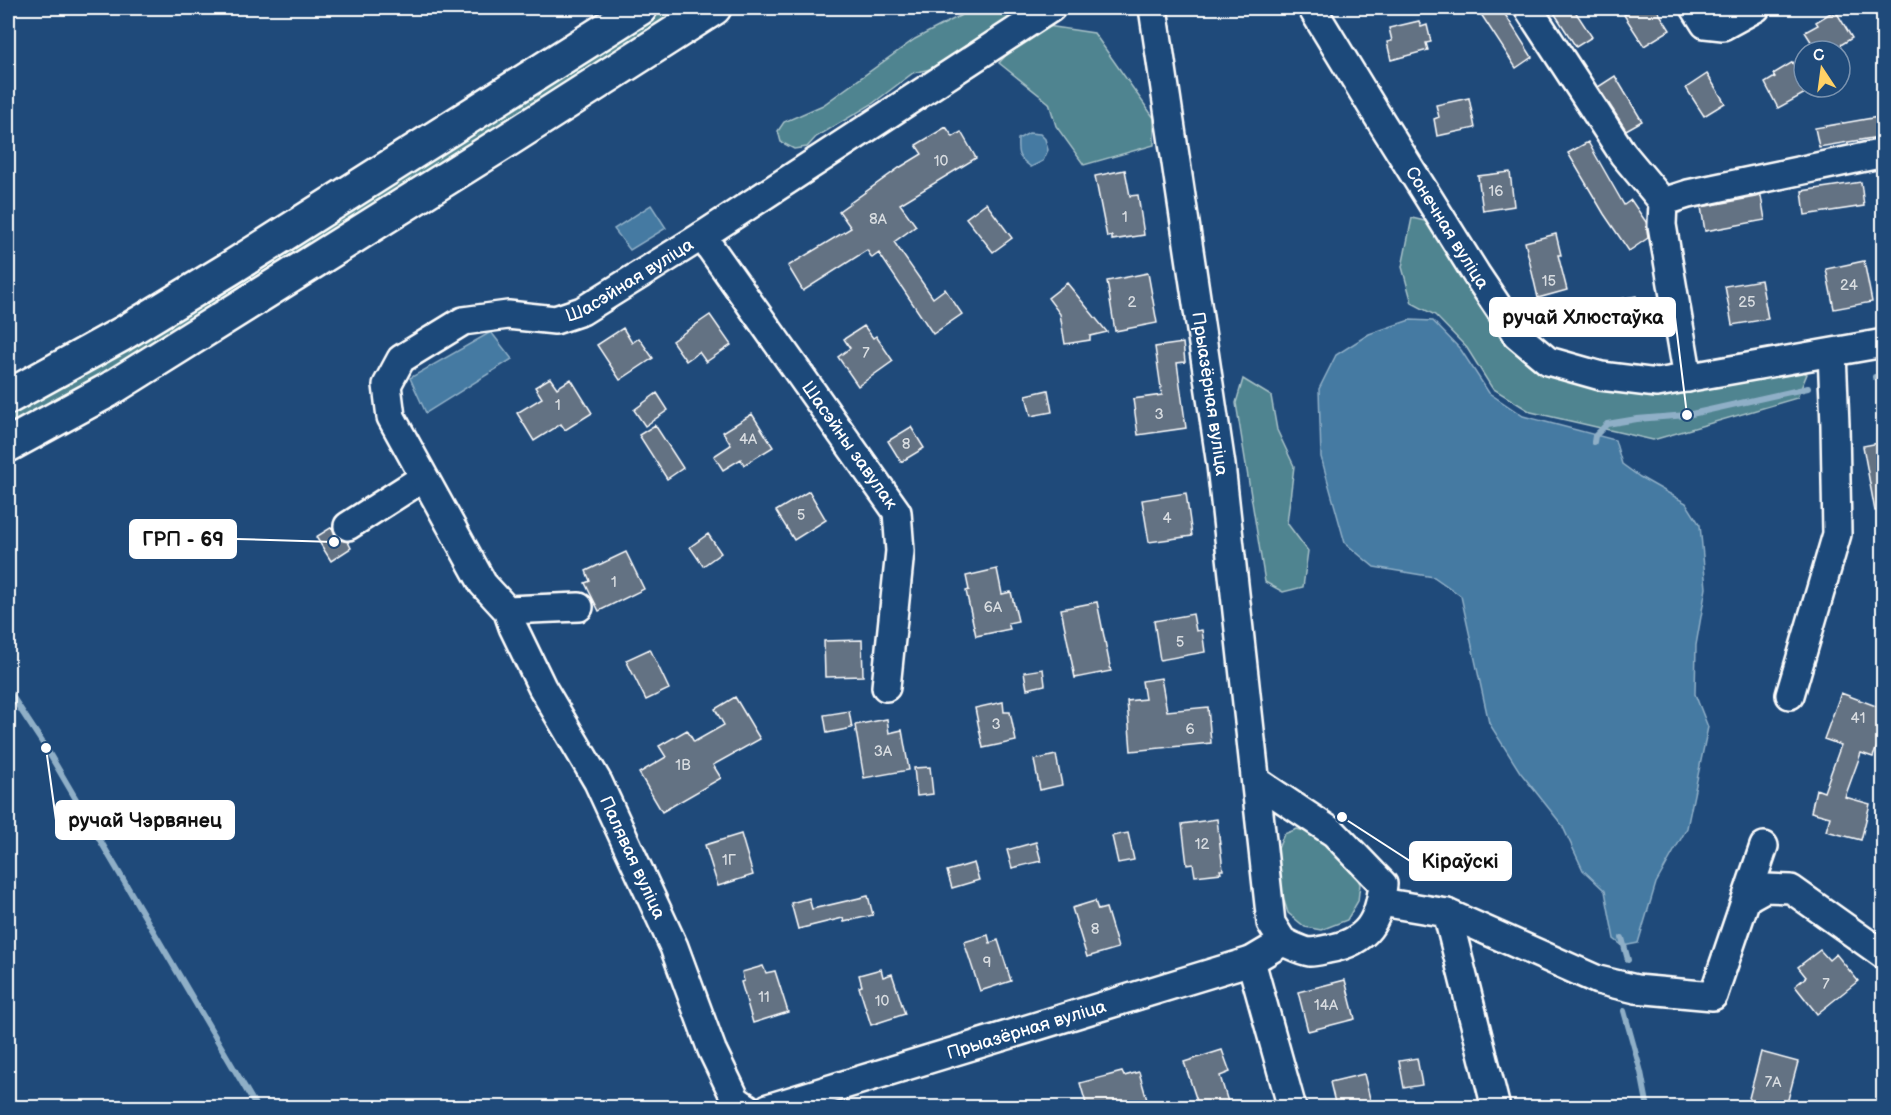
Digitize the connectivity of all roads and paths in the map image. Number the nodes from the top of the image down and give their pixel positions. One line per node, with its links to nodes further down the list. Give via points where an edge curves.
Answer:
1 (639, 8): 15 (main road, via 229,269)
2 (714, 8): 16 (main road, via 108,391)
3 (1050, 8): 11 (street, Шасэйная вуліца)
4 (1153, 8): 23 (street, Прыазёрная вуліца, via 1221,465)
5 (1312, 8): 14 (street, Сонечная вуліца, via 1517,336 1548,361 1601,376 1657,383)
6 (1528, 8): 10 (street, via 1623,154)
7 (1695, 8): 8 (street, via 1705,24 1723,26)
8 (1756, 8)
9 (1884, 153): 10 (street)
10 (1663, 202): 14 (street, via 1662,225)
11 (702, 236): 17 (street, Шасэйная вуліца, via 582,311 555,320 508,315 463,321 401,360 387,385 391,417); 21 (street, Шасэйны завулак, via 897,512 900,551)
12 (1884, 343): 13 (street, Сонечная вуліца)
13 (1832, 353): 14 (street, Сонечная вуліца); 22 (street, via 1837,534)
14 (1688, 378)
15 (8, 397)
16 (8, 445)
17 (423, 478): 18 (street); 20 (street, Шасэйная вуліца, via 483,584)
18 (348, 526)
19 (579, 607): 20 (street)
20 (507, 610): 31 (street, Палявая вуліца, via 543,687 598,782 674,947 731,1090 736,1100)
21 (886, 687)
22 (1790, 695)
23 (1256, 781): 26 (street, via 1334,833 1383,884); 28 (street, Прыазёрная вуліца, via 1271,923)
24 (1764, 846): 25 (street)
25 (1747, 898): 27 (street, via 1713,996 1636,989 1598,980); 29 (street, via 1765,888 1791,889)
26 (1381, 902): 27 (street); 28 (street, via 1374,922 1361,937 1342,946 1310,952)
27 (1447, 913): 34 (street)
28 (1283, 942): 30 (street, Прыазёрная вуліца)
29 (1884, 955)
30 (1251, 961): 32 (street, Прыазёрная вуліца); 33 (street)
31 (748, 1107)
32 (768, 1107)
33 (1292, 1107)
34 (1496, 1107)

